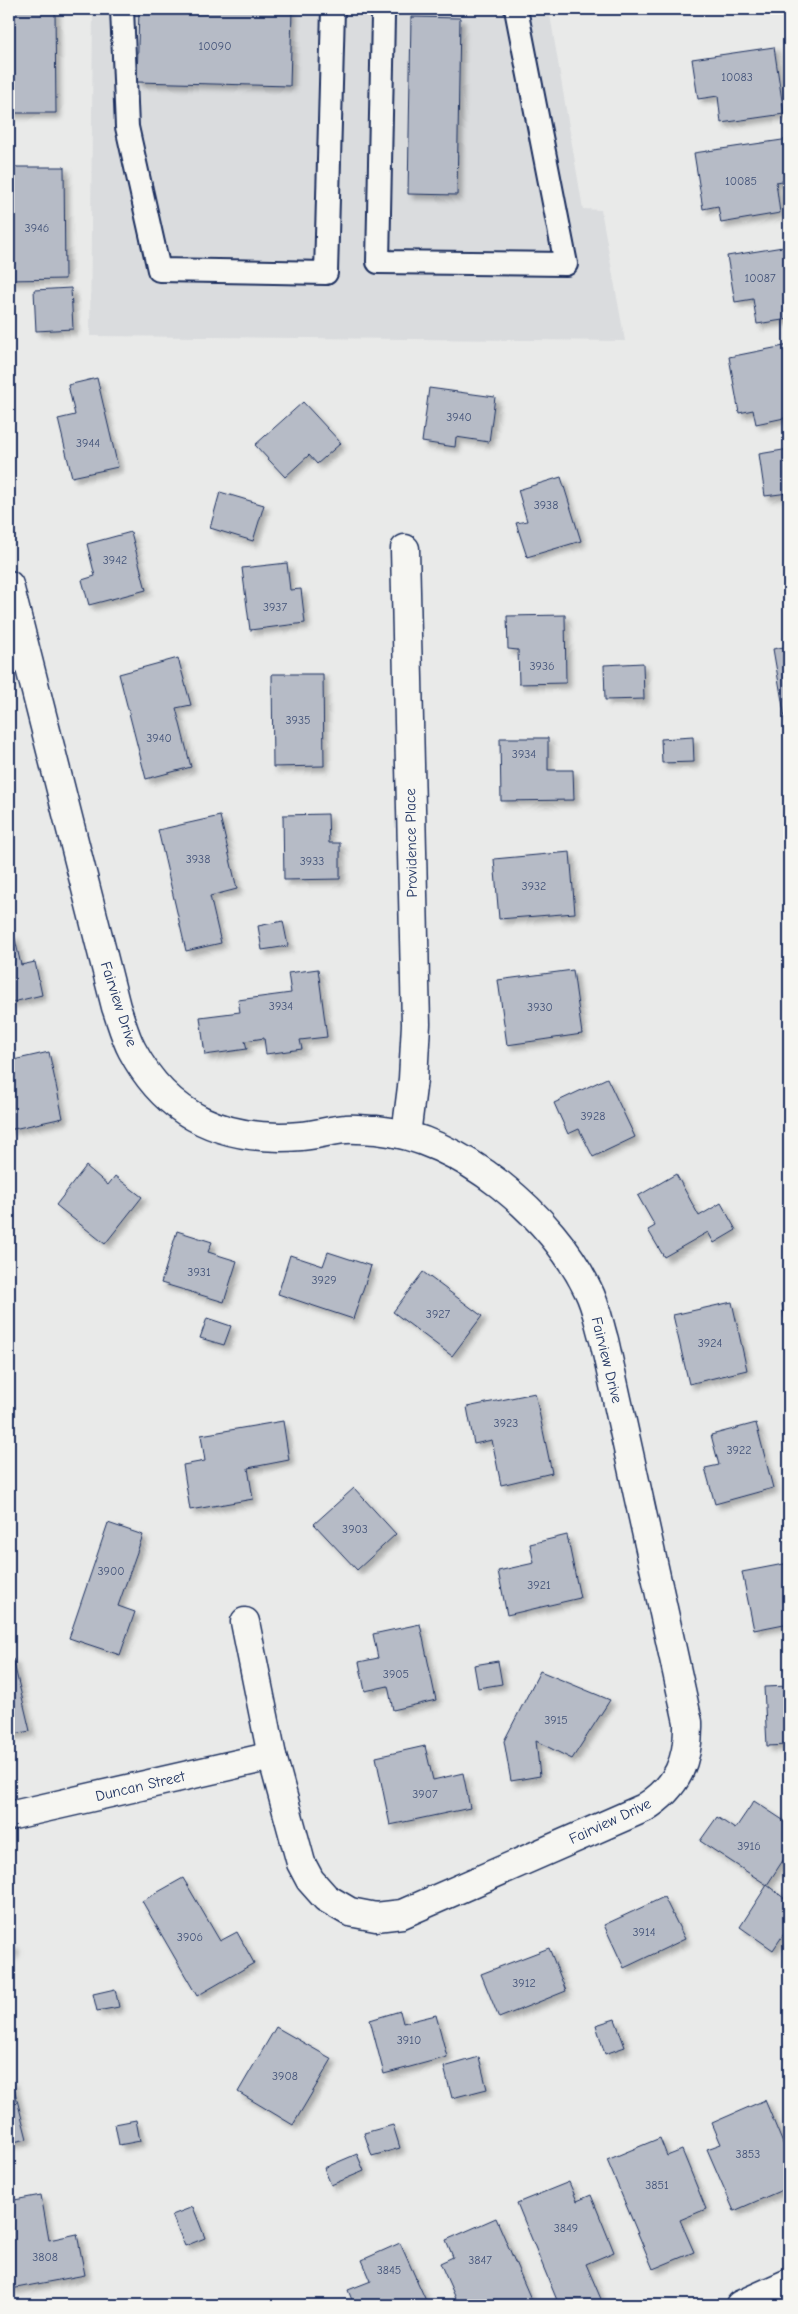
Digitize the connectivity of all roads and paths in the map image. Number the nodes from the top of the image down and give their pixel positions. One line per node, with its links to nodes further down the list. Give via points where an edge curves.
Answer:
1 (122, 9): 2 (lane, via 127,127 159,270 326,273)
2 (334, 9)
3 (385, 9): 4 (lane, via 382,16 378,262 566,264)
4 (516, 9)
5 (405, 549): 7 (street, Providence Place, via 416,1024)
6 (9, 585): 7 (street, Fairview Drive, via 116,1007 131,1049 152,1082 176,1105 221,1129 259,1137 302,1136 348,1128)
7 (406, 1136): 9 (street, Fairview Drive, via 441,1147 468,1161 529,1210 567,1252 589,1291 606,1350 688,1722 688,1741 682,1767 670,1788 644,1808 402,1914 376,1917 350,1912 326,1898 310,1880 301,1863)
8 (246, 1622): 9 (street, Fairview Drive)
9 (272, 1756): 10 (street, Duncan Street)
10 (9, 1816)
11 (789, 2283): 12 (street)
12 (740, 2305)

